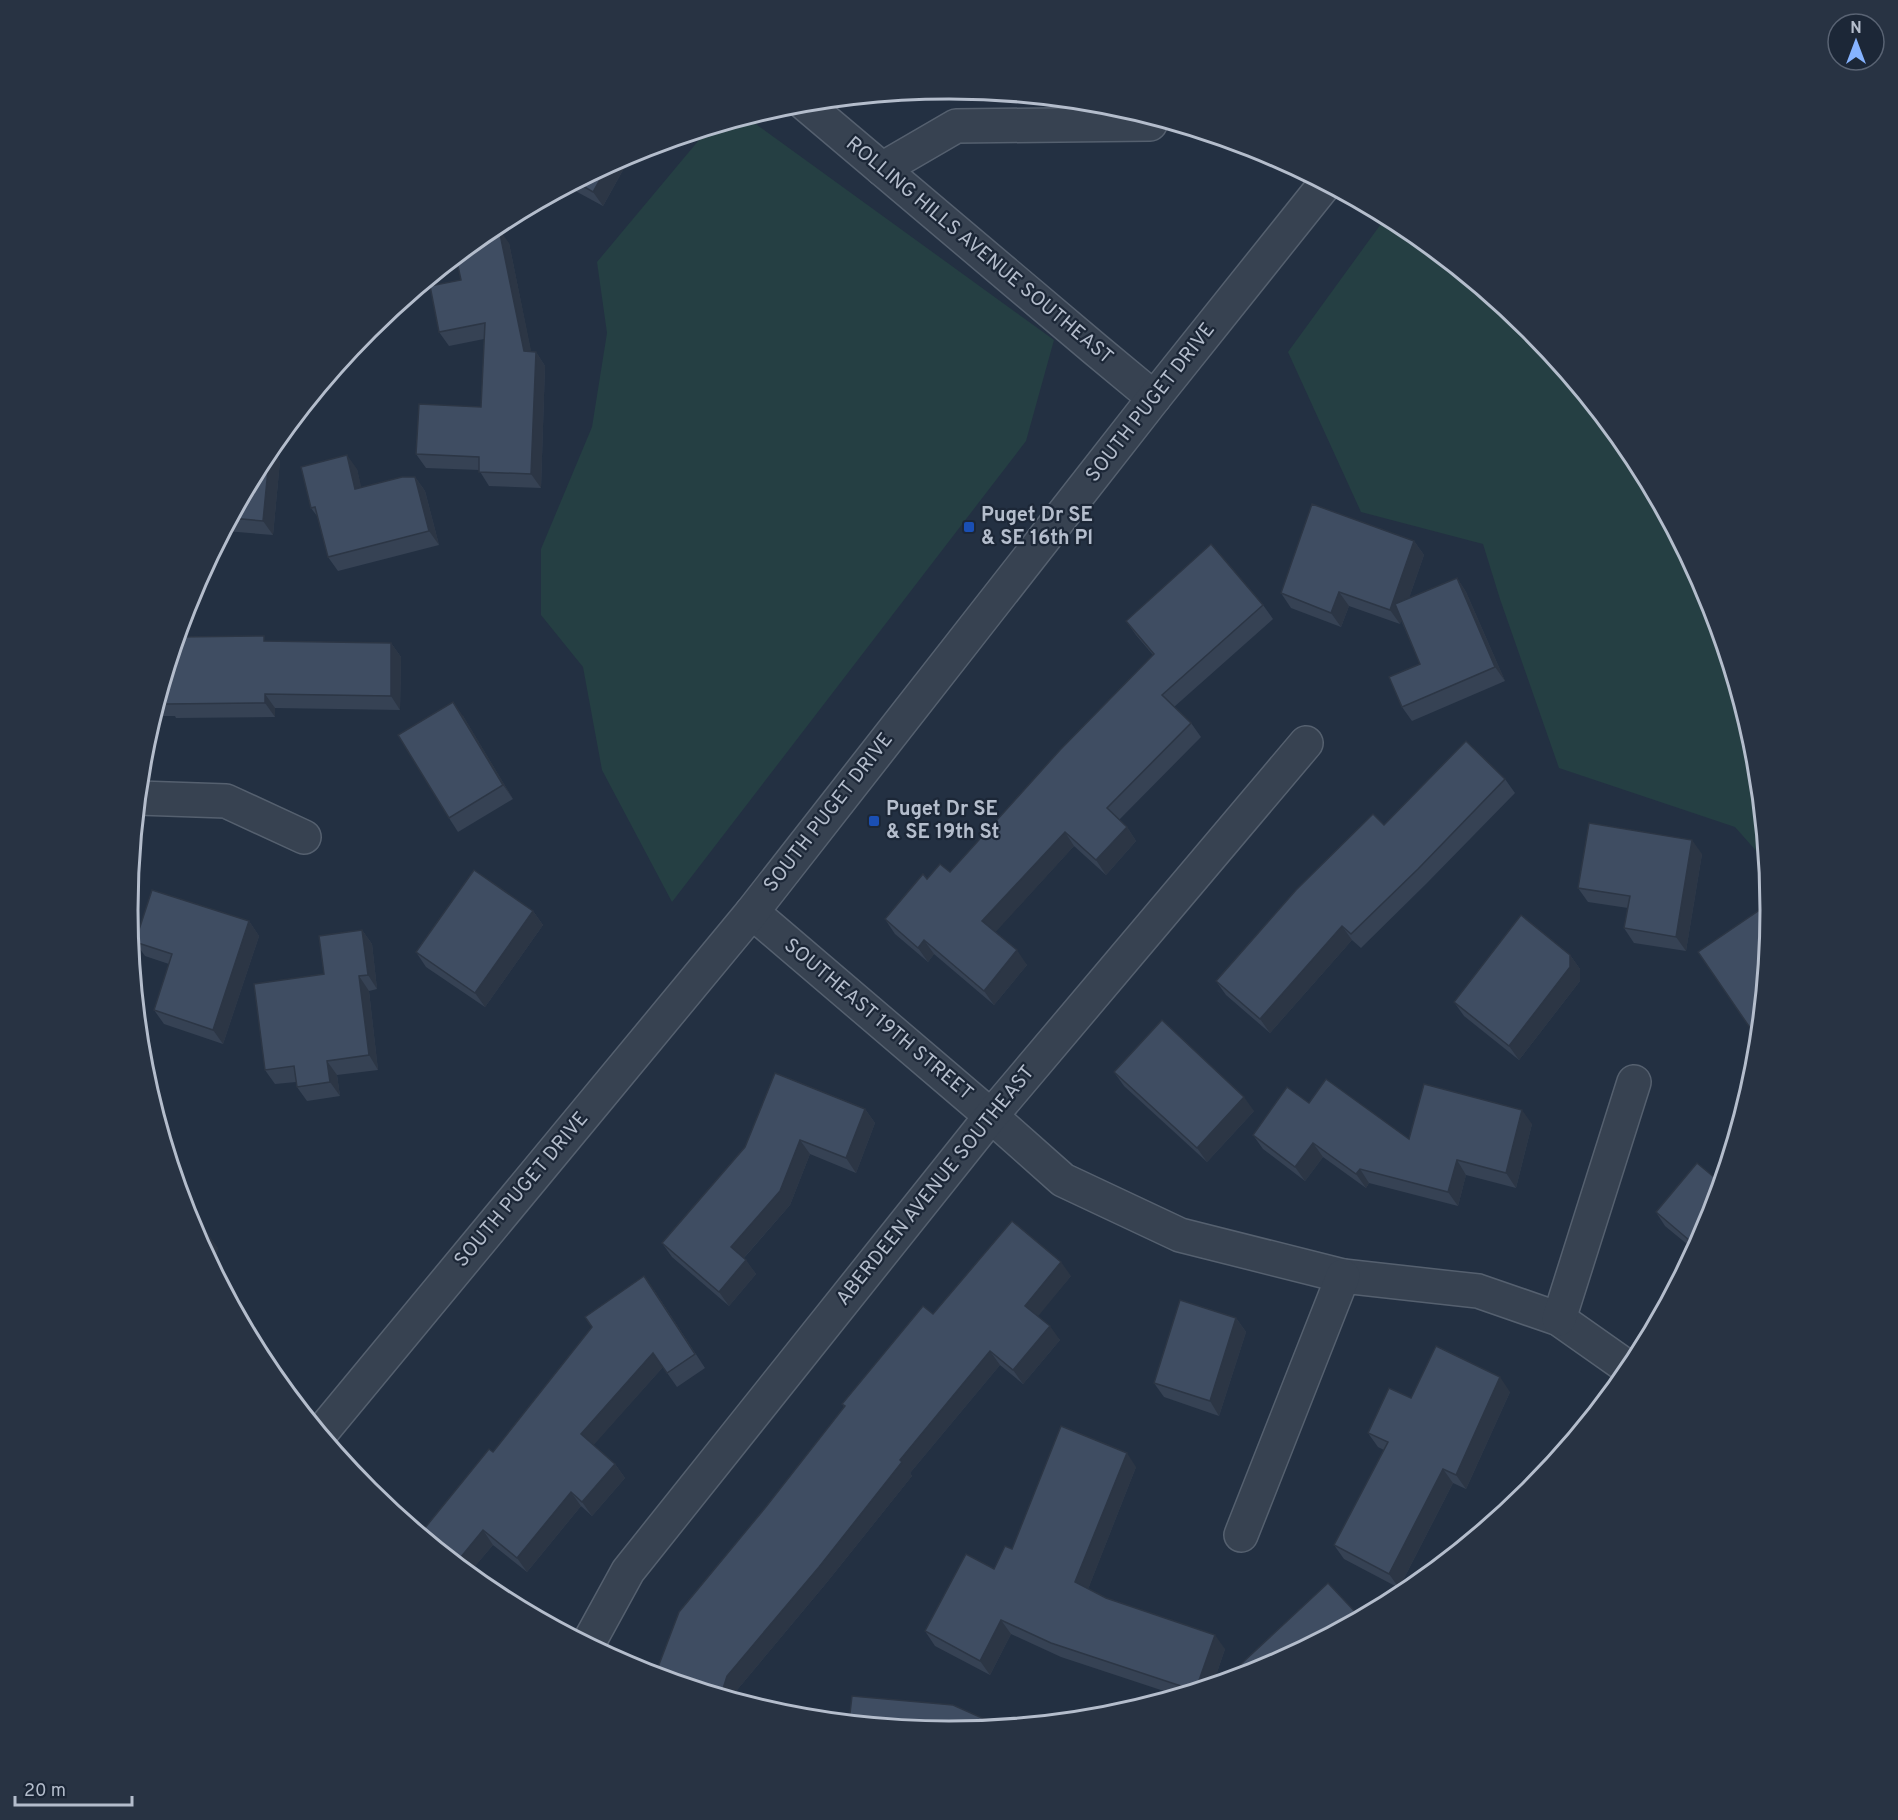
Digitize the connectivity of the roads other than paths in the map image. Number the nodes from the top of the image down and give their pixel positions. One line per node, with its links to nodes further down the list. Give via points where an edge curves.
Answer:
1 (814, 111): 3 (street, ROLLING HILLS AVENUE SOUTHEAST)
2 (1146, 124): 3 (street, via 956,126)
3 (882, 169): 5 (street, ROLLING HILLS AVENUE SOUTHEAST)
4 (1320, 190): 5 (street, SOUTH PUGET DRIVE)
5 (1154, 398): 9 (street, SOUTH PUGET DRIVE)
6 (1306, 743): 11 (street, ABERDEEN AVENUE SOUTHEAST)
7 (146, 798): 8 (street, via 226,801)
8 (304, 837)
9 (752, 912): 11 (street, SOUTHEAST 19TH STREET); 15 (street, SOUTH PUGET DRIVE)
10 (1634, 1082): 13 (street)
11 (991, 1116): 12 (street, SOUTHEAST 19TH STREET, via 1063,1180 1180,1235); 17 (street, ABERDEEN AVENUE SOUTHEAST, via 628,1571)
12 (1343, 1276): 13 (street, SOUTHEAST 19TH STREET, via 1478,1291); 16 (street)
13 (1559, 1319): 14 (street, SOUTHEAST 19TH STREET)
14 (1622, 1363)
15 (325, 1428)
16 (1240, 1535)
17 (591, 1638)

